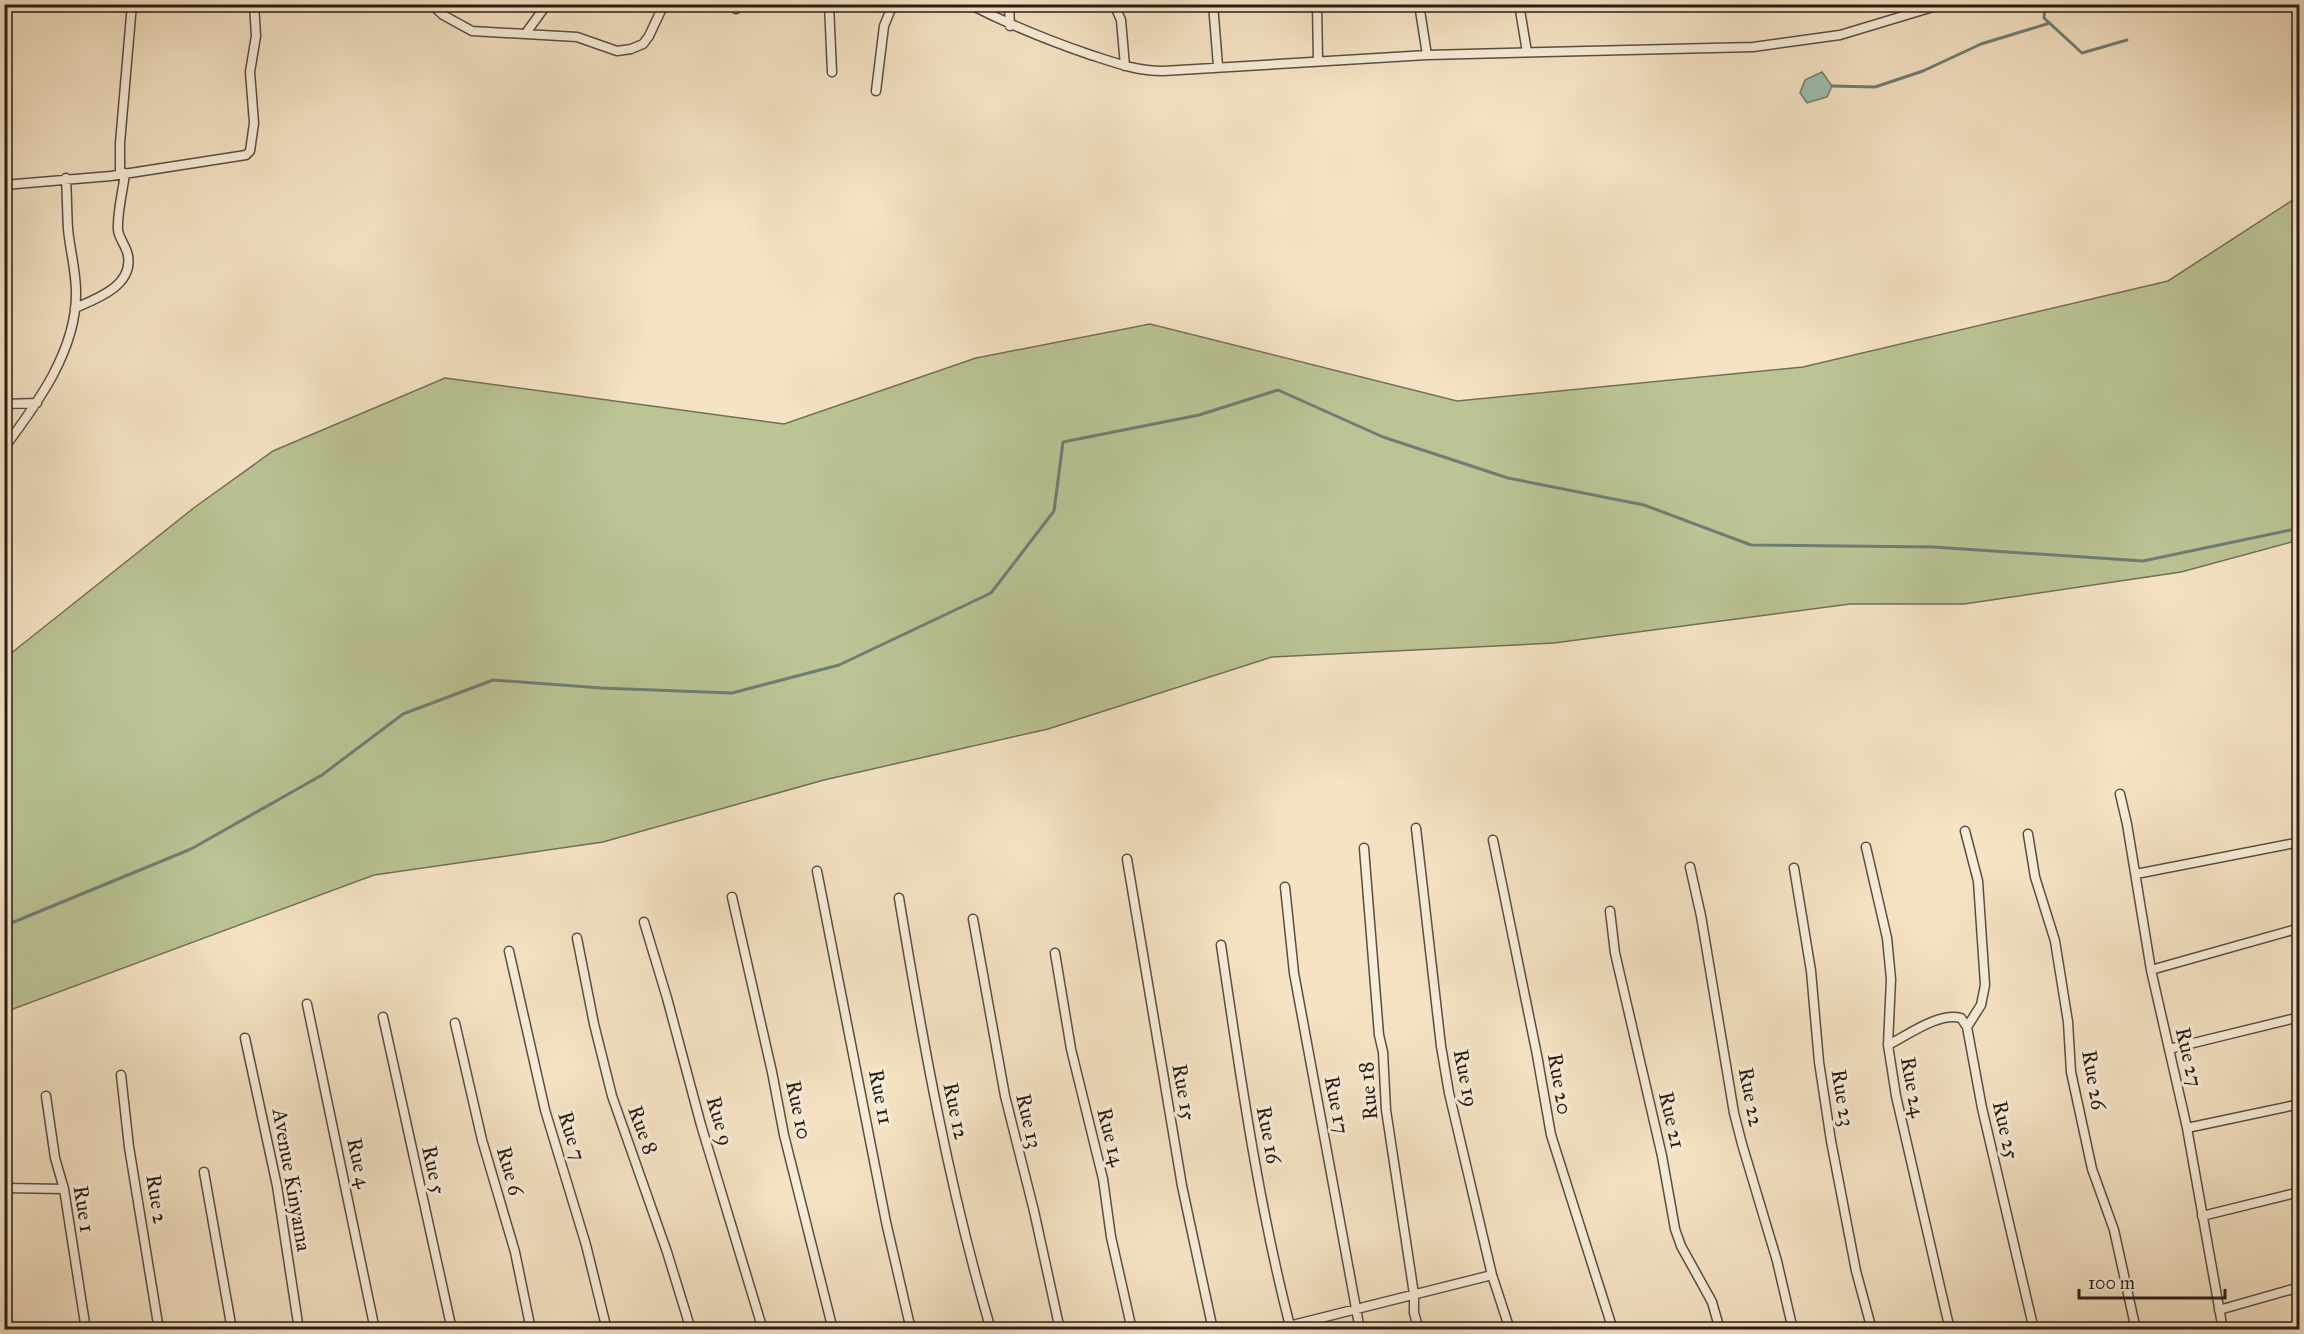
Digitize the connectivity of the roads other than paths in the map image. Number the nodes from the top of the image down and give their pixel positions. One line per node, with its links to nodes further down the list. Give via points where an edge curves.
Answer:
1 (132, 4): 27 (street, via 120,143)
2 (254, 4): 27 (street, via 256,36 250,72 254,123 250,151)
3 (305, 4): 4 (street)
4 (311, 4)
5 (431, 4): 19 (street, via 471,31)
6 (547, 4): 19 (street)
7 (664, 4): 19 (street, via 649,36 631,49 616,51 577,37)
8 (829, 4): 25 (street)
9 (893, 4): 26 (street, via 884,26)
10 (969, 4): 18 (street)
11 (1009, 4): 18 (street)
12 (1114, 4): 23 (street, via 1121,20)
13 (1213, 4): 24 (street)
14 (1317, 4): 22 (street)
15 (1419, 4): 21 (street)
16 (1519, 4): 20 (street)
17 (1942, 4): 20 (street, via 1840,35 1753,47)
18 (1010, 26): 23 (street)
19 (526, 33)
20 (1527, 52): 21 (street)
21 (1427, 55): 22 (street)
22 (1318, 60): 24 (street)
23 (1125, 66): 24 (street, via 1163,71)
24 (1218, 66)
25 (832, 72)
26 (876, 92)
27 (122, 174): 28 (street); 30 (street, via 118,229 129,258 126,270 115,288)
28 (66, 178): 29 (street); 30 (street)
29 (4, 185)
30 (75, 308): 31 (street, via 67,343)
31 (37, 403): 32 (street); 33 (street)
32 (4, 404)
33 (4, 448)
34 (4, 465): 35 (street)
35 (4, 477)
36 (2120, 794): 48 (street, Rue 27)
37 (1416, 828): 78 (street, Rue 19, via 1441,1046)
38 (1965, 831): 65 (street, via 1978,881 1985,985 1981,1005)
39 (2028, 834): 110 (street, Rue 26, via 2035,877 2055,941 2072,1072 2092,1169 2114,1230)
40 (1493, 840): 104 (street, Rue 20, via 1551,1135)
41 (2300, 842): 48 (street)
42 (1866, 847): 67 (street, Rue 24, via 1887,938 1891,979)
43 (1364, 848): 80 (street, Rue 18, via 1386,1110)
44 (1127, 859): 99 (street, Rue 15, via 1182,1186)
45 (1690, 867): 106 (street, Rue 22, via 1734,1113)
46 (1794, 868): 107 (street, Rue 23, via 1811,971 1831,1141 1856,1271)
47 (817, 871): 95 (street, Rue 11)
48 (2136, 874): 60 (street, Rue 27)
49 (1285, 887): 81 (street, Rue 17, via 1297,995)
50 (732, 897): 94 (street, Rue 10, via 784,1135)
51 (899, 898): 96 (street, Rue 12, via 932,1085 967,1246)
52 (1610, 911): 105 (street, Rue 21, via 1615,953 1675,1229 1712,1302)
53 (973, 919): 97 (street, Rue 13, via 1005,1096)
54 (644, 922): 93 (street, Rue 9)
55 (2300, 928): 60 (street)
56 (577, 938): 92 (street, Rue 8, via 612,1096)
57 (1221, 945): 83 (street, Rue 16, via 1245,1110 1272,1252)
58 (509, 951): 91 (street, Rue 7, via 545,1110)
59 (1055, 952): 98 (street, Rue 14)
60 (2151, 970): 68 (street, Rue 27)
61 (307, 1004): 88 (street, Rue 4)
62 (382, 1017): 89 (street, Rue 5)
63 (2300, 1017): 68 (street)
64 (455, 1023): 90 (street, Rue 6, via 494,1185 509,1227)
65 (1967, 1027): 67 (street, via 1961,1018 1942,1017); 109 (street, Rue 25)
66 (245, 1038): 87 (street, Avenue Kinyama, via 277,1186)
67 (1888, 1045): 108 (street, Rue 24, via 1906,1145)
68 (2169, 1049): 72 (street, Rue 27)
69 (121, 1075): 85 (street, Rue 2)
70 (46, 1096): 75 (street, Rue 1)
71 (2300, 1104): 72 (street)
72 (2187, 1128): 77 (street, Rue 27)
73 (204, 1172): 86 (street)
74 (4, 1188): 75 (street)
75 (64, 1189): 84 (street, Rue 1)
76 (2300, 1192): 77 (street)
77 (2202, 1216): 82 (street, Rue 27)
78 (1492, 1275): 80 (street); 103 (street, Rue 19)
79 (2300, 1287): 82 (street)
80 (1414, 1294): 81 (street); 102 (street, Rue 18)
81 (1357, 1309): 83 (street); 101 (street, Rue 17)
82 (2219, 1310): 111 (street, Rue 27)
83 (1291, 1327): 100 (street)
84 (86, 1329)
85 (159, 1329)
86 (232, 1329)
87 (299, 1329)
88 (375, 1329)
89 (452, 1329)
90 (531, 1329)
91 (607, 1329)
92 (691, 1329)
93 (763, 1329)
94 (833, 1329)
95 (911, 1329)
96 (991, 1329)
97 (1060, 1329)
98 (1132, 1329)
99 (1213, 1329)
100 (1273, 1329)
101 (1360, 1329)
102 (1419, 1329)
103 (1510, 1329)
104 (1613, 1329)
105 (1720, 1329)
106 (1793, 1329)
107 (1872, 1329)
108 (1950, 1329)
109 (2034, 1329)
110 (2136, 1329)
111 (2223, 1329)

